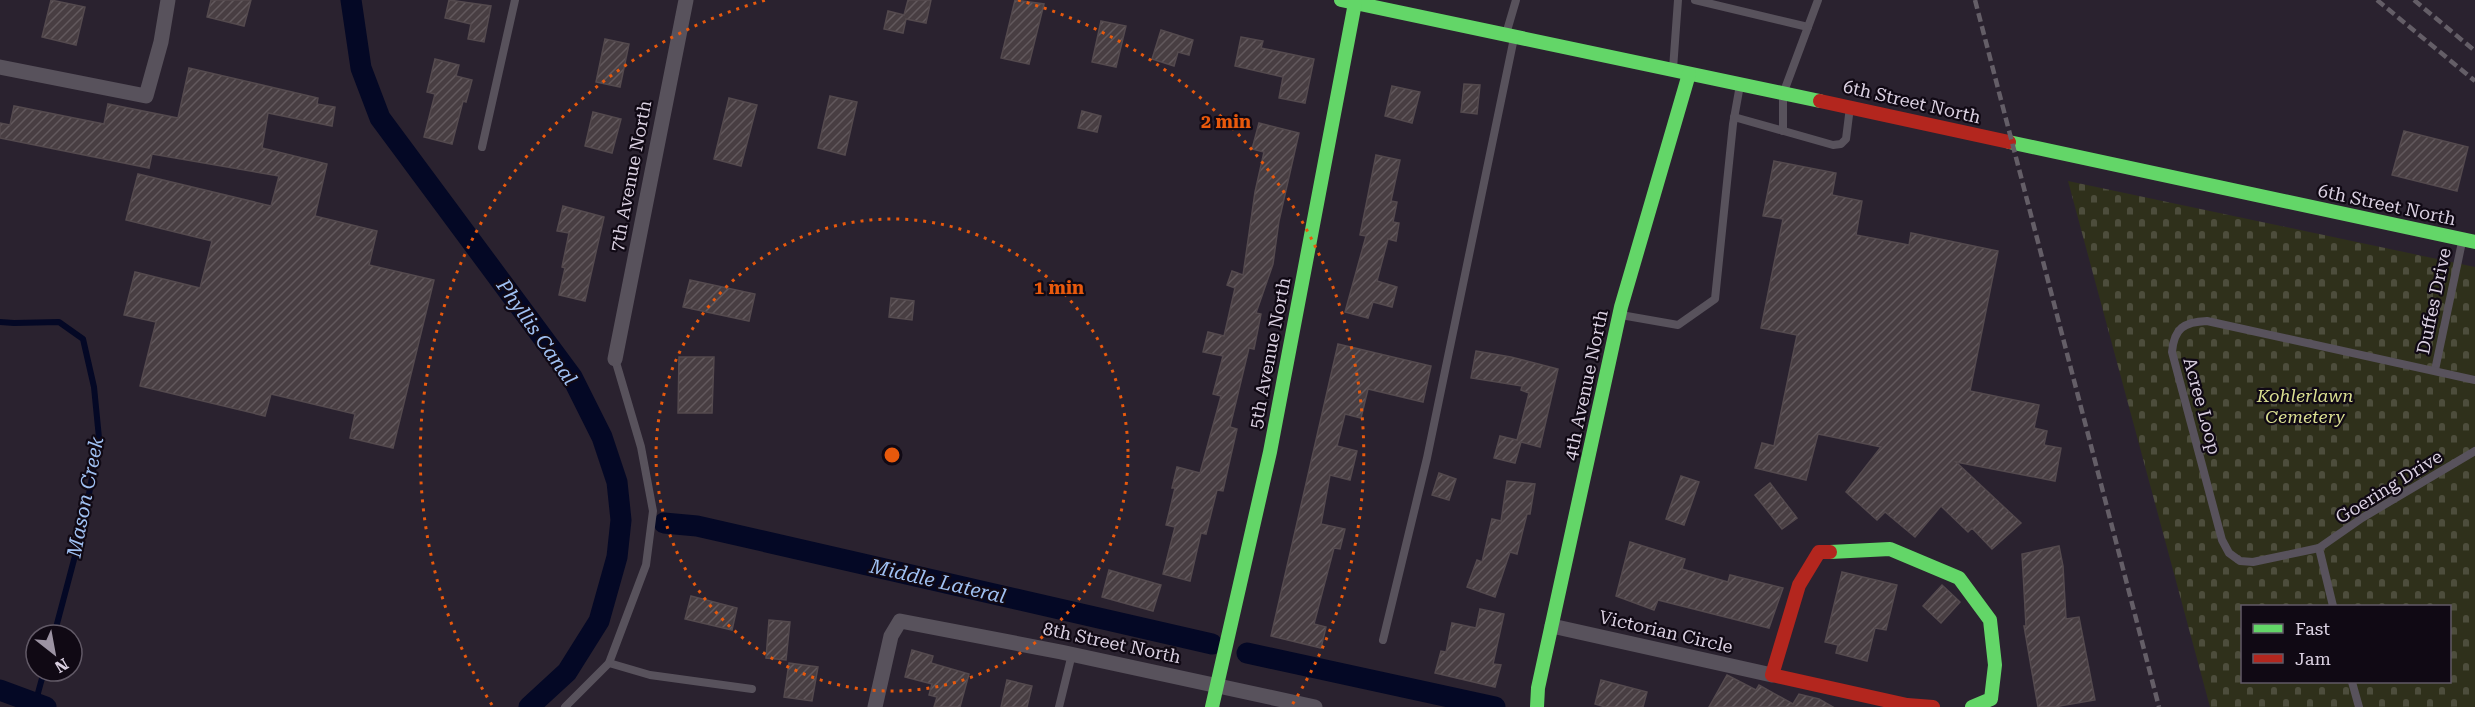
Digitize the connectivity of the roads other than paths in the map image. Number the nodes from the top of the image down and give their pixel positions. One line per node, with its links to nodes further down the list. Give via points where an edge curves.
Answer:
1 (168, 0): 12 (street, via 146,96)
2 (514, 0): 20 (lane)
3 (686, 0): 23 (street, 7th Avenue North)
4 (1341, 0): 9 (street, 6th Street North)
5 (1516, 0): 11 (lane)
6 (1678, 0): 13 (lane)
7 (1695, 0): 10 (lane)
8 (1818, 0): 10 (lane)
9 (1355, 3): 11 (street, 6th Street North); 35 (street, 5th Avenue North, via 1270,452)
10 (1808, 27): 16 (lane)
11 (1510, 36): 13 (street, 6th Street North); 30 (lane, via 1427,458)
12 (0, 67)
13 (1672, 71): 14 (street, 6th Street North)
14 (1689, 74): 15 (street, 6th Street North); 22 (street, 4th Avenue North)
15 (1740, 85): 16 (street, 6th Street North); 18 (lane)
16 (1783, 94): 17 (street, 6th Street North); 19 (lane)
17 (1850, 106): 19 (lane, via 1846,139 1841,144); 21 (street, 6th Street North)
18 (1734, 117): 19 (lane); 22 (lane, via 1715,299 1678,325)
19 (1783, 131)
20 (482, 147)
21 (2469, 240): 24 (lane, Duffes Drive)
22 (1620, 315): 29 (street, 4th Avenue North)
23 (615, 359): 32 (lane, via 641,447 653,511 646,565)
24 (2435, 370): 25 (lane, Acree Loop); 27 (lane, Acree Loop, via 2207,321 2182,327 2174,338 2172,352 2222,540 2229,553 2240,561 2253,562)
25 (2475, 380)
26 (2475, 451): 27 (lane, Goering Drive)
27 (2319, 548): 28 (lane)
28 (2333, 605)
29 (1552, 626): 33 (street, Victorian Circle); 43 (street, 4th Avenue North)
30 (1383, 640)
31 (1072, 654): 35 (street, 8th Street North); 39 (street, 8th Street North, via 900,621 891,636); 40 (lane)
32 (609, 663): 36 (lane, via 650,675); 38 (lane)
33 (1773, 675): 37 (street, via 1799,585 1819,552 1890,549 1959,578 1989,620); 44 (street, Victorian Circle, via 1907,705)
34 (2353, 683): 46 (lane)
35 (1216, 686): 41 (street, 5th Avenue North); 42 (street, 8th Street North)
36 (752, 689)
37 (1995, 703): 45 (street)
38 (565, 707)
39 (875, 707)
40 (1059, 707)
41 (1212, 707)
42 (1315, 707)
43 (1537, 707)
44 (1933, 707)
45 (1972, 707)
46 (2359, 707)

